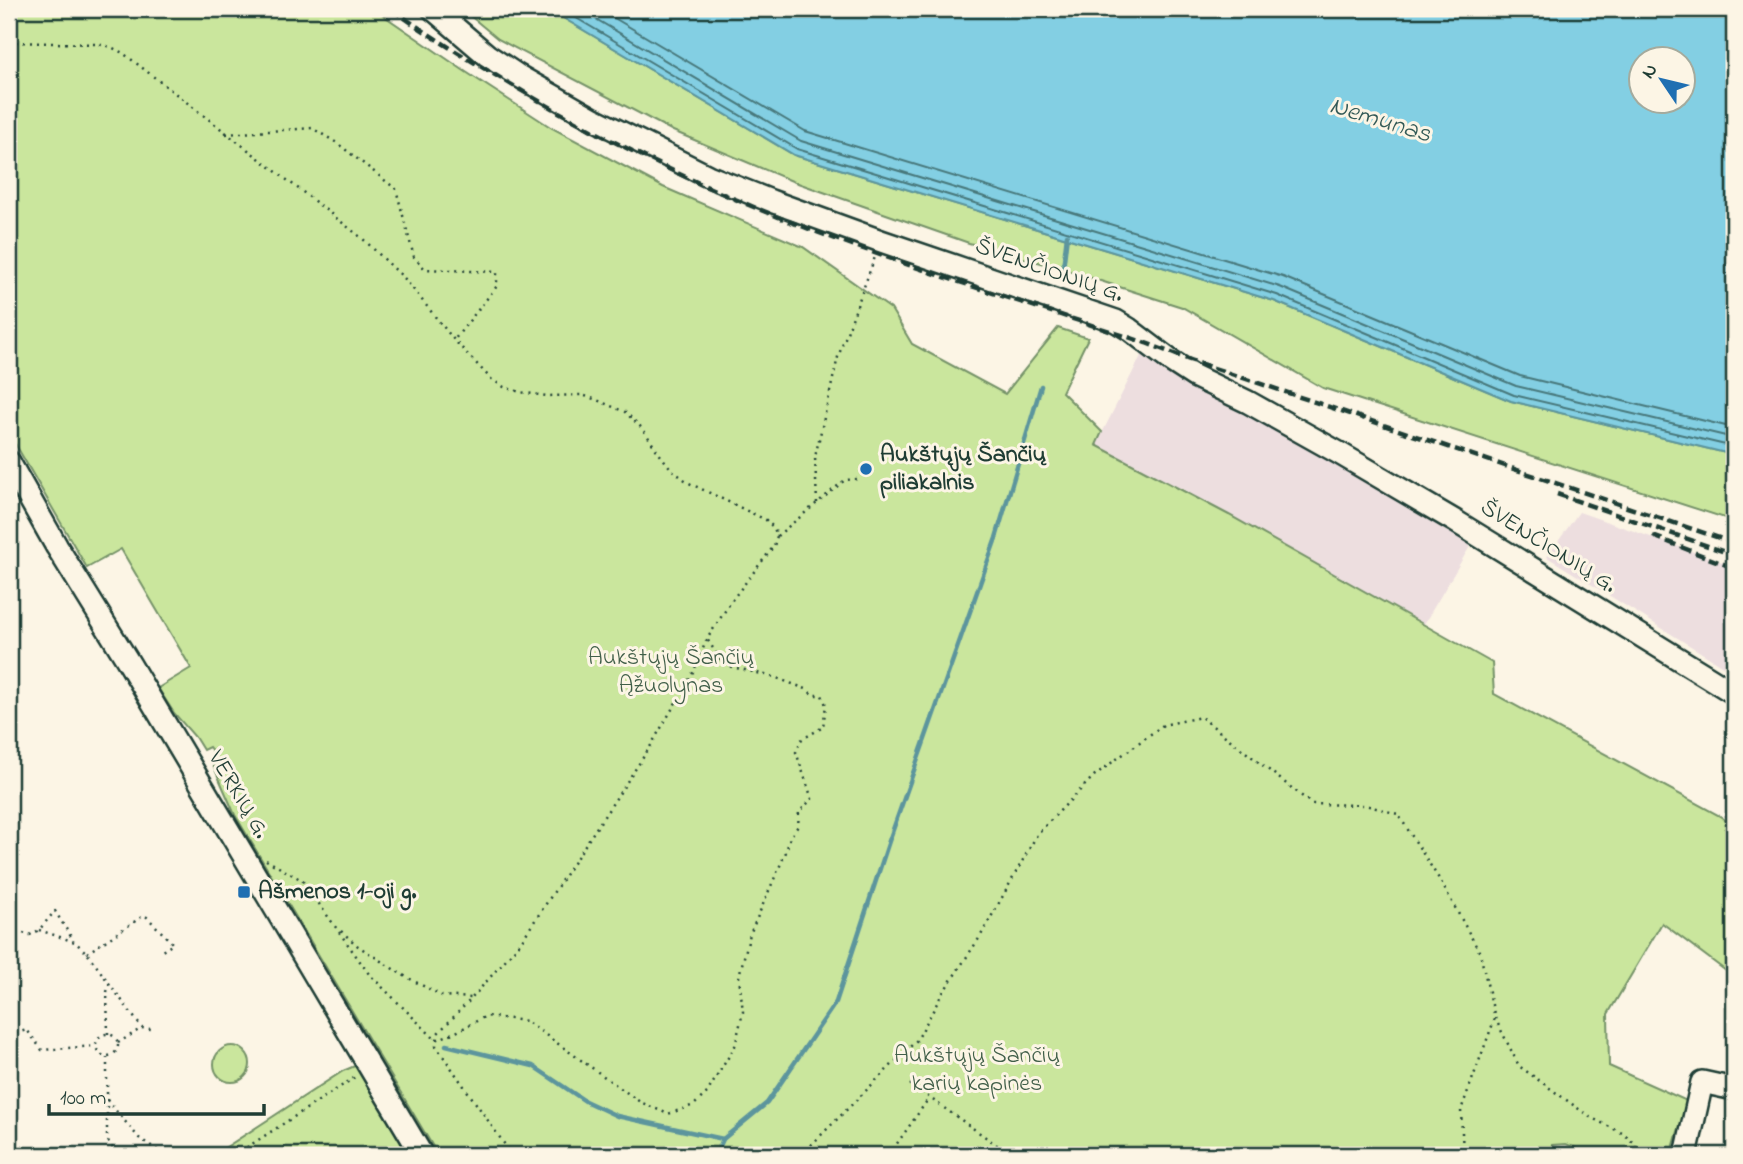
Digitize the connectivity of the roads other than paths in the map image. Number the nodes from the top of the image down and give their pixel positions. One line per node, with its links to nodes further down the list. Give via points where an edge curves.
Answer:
1 (433, 9): 3 (street, ŠVENČIONIŲ G., via 517,75 708,176 1116,321 1194,376 1444,514)
2 (9, 462): 5 (street, VERKIŲ G.)
3 (1734, 693)
4 (1734, 1088): 6 (street, via 1702,1082)
5 (422, 1155)
6 (1686, 1155)

